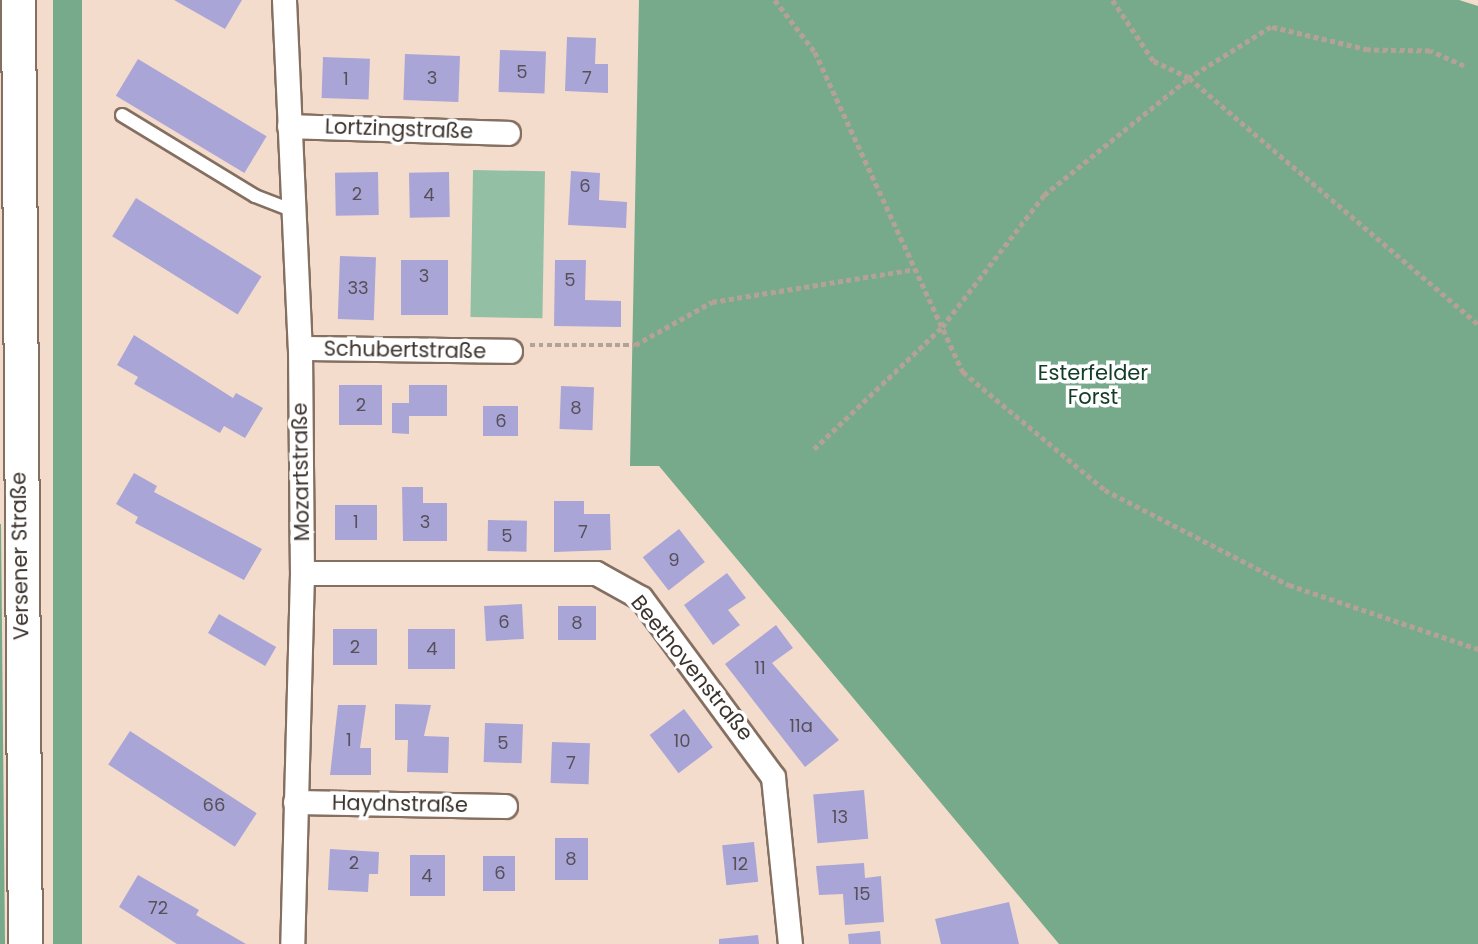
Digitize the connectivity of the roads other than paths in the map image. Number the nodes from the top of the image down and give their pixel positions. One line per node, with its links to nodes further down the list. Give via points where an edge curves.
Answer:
1 (18, 0): 12 (street, Versener Straße)
2 (284, 0): 4 (street, Mozartstraße)
3 (122, 115): 6 (lane, via 255,196)
4 (289, 126): 5 (street, Lortzingstraße); 6 (street, Mozartstraße)
5 (508, 133)
6 (294, 211): 7 (street, Mozartstraße)
7 (300, 348): 8 (street, Schubertstraße); 9 (street, Mozartstraße)
8 (510, 351)
9 (302, 573): 10 (street, Mozartstraße); 14 (street, Beethovenstraße, via 596,573 641,598 773,777)
10 (295, 802): 11 (street, Haydnstraße); 13 (street, Mozartstraße)
11 (506, 806)
12 (25, 944)
13 (292, 944)
14 (790, 944)

